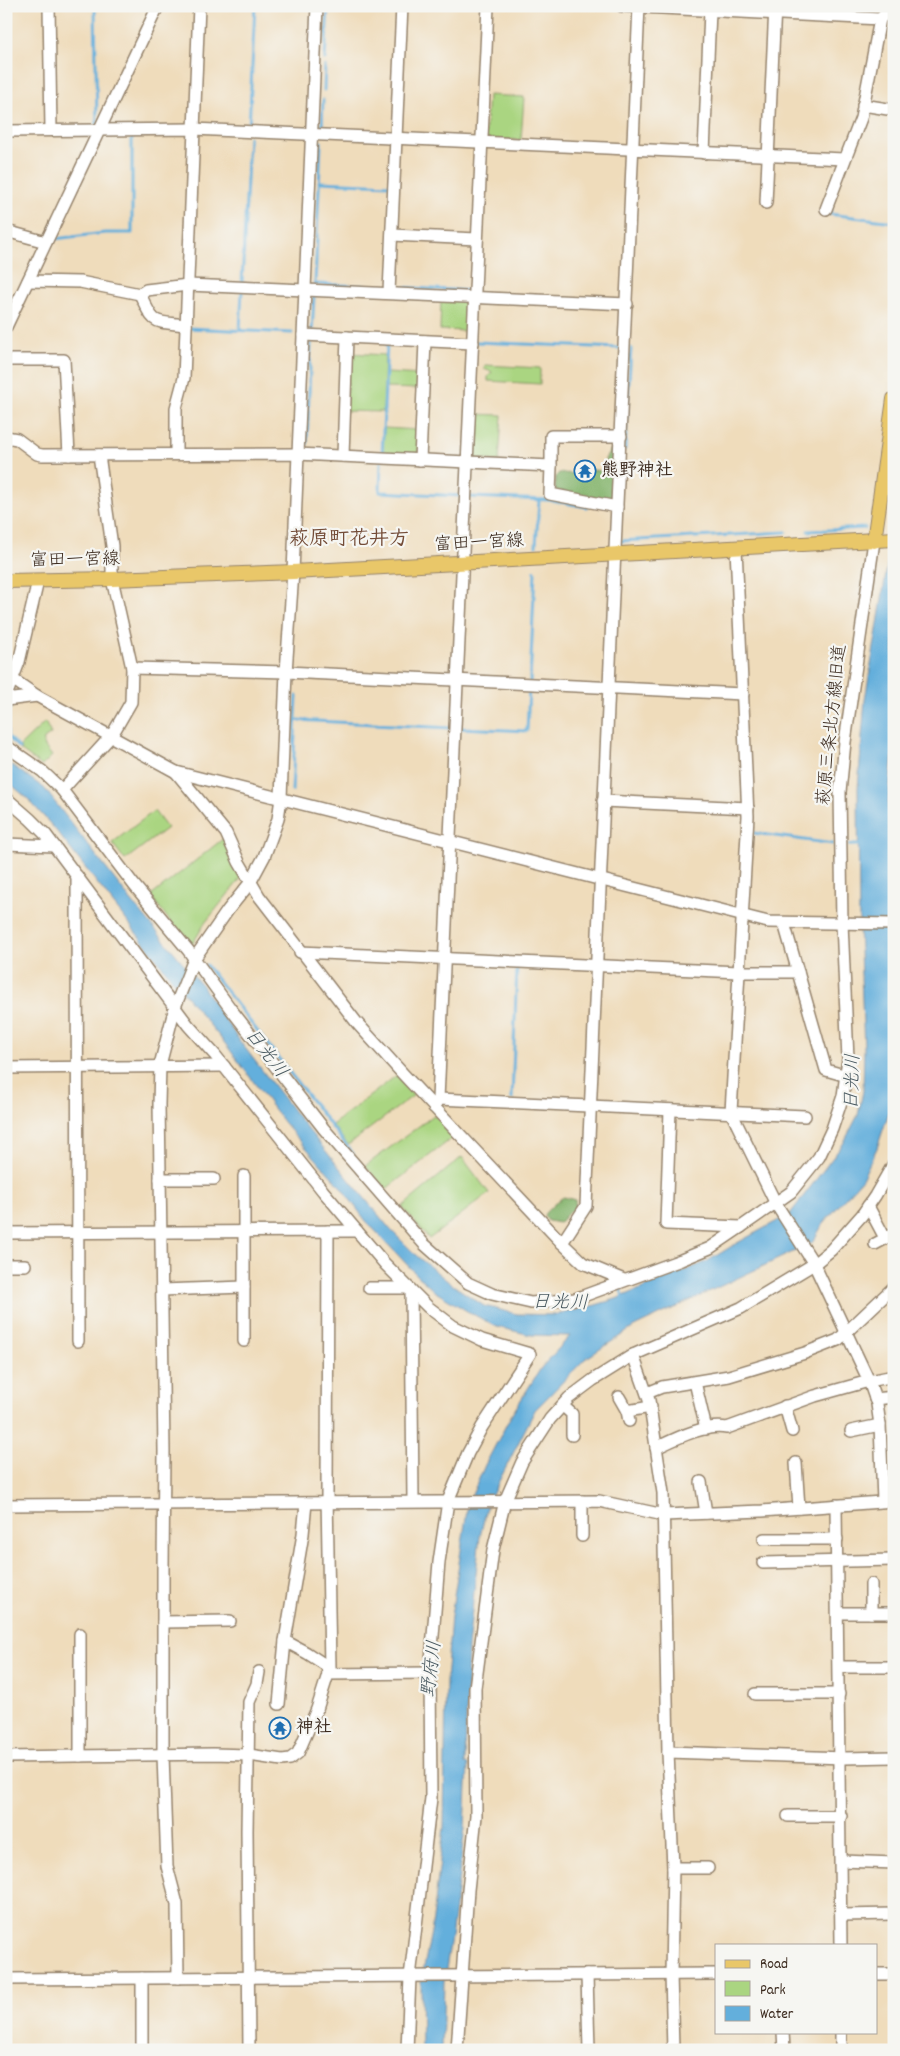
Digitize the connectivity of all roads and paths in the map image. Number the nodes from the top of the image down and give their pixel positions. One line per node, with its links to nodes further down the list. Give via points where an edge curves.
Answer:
1 (49, 6): 18 (street)
2 (158, 6): 16 (street)
3 (199, 6): 17 (street)
4 (317, 6): 20 (street)
5 (402, 6): 21 (street)
6 (488, 6): 22 (street)
7 (622, 6): 9 (street)
8 (893, 6): 13 (street)
9 (639, 7): 11 (street); 23 (street)
10 (775, 9): 11 (street); 12 (street); 25 (street)
11 (710, 11): 24 (street)
12 (826, 11): 13 (street)
13 (880, 19): 14 (street)
14 (863, 106): 15 (street); 26 (street)
15 (894, 110)
16 (99, 129): 17 (street); 18 (street); 32 (street)
17 (194, 129): 20 (street); 34 (street)
18 (51, 130): 19 (street)
19 (6, 131)
20 (311, 134): 21 (street); 35 (street)
21 (396, 138): 22 (street); 30 (street)
22 (483, 142): 23 (street); 31 (street)
23 (633, 149): 24 (street); 39 (street)
24 (704, 153): 25 (street)
25 (769, 156): 26 (street); 27 (street)
26 (844, 159): 28 (street)
27 (766, 203)
28 (826, 209)
29 (6, 231): 32 (street)
30 (392, 235): 31 (street); 36 (street)
31 (477, 239): 38 (street)
32 (46, 242): 33 (street)
33 (28, 281): 37 (street, via 80,282); 40 (street)
34 (188, 285): 35 (street); 37 (street, via 146,290); 41 (street)
35 (305, 289): 36 (street); 43 (street)
36 (389, 292): 38 (street)
37 (140, 294): 41 (street, via 151,318 157,322)
38 (474, 297): 39 (street); 46 (street)
39 (627, 304): 49 (street)
40 (9, 314): 42 (street)
41 (186, 325): 51 (street, via 184,378 176,408)
42 (6, 326)
43 (303, 335): 44 (street); 52 (street)
44 (347, 337): 45 (street); 55 (street)
45 (426, 341): 46 (street); 56 (street)
46 (473, 343): 57 (street)
47 (6, 360): 53 (street, via 64,360)
48 (894, 399): 61 (main road)
49 (621, 436): 58 (street, via 551,436); 59 (street)
50 (6, 437): 53 (street, via 22,441 37,454)
51 (176, 454): 52 (street); 54 (street)
52 (297, 454): 55 (street); 65 (street)
53 (69, 455): 54 (street)
54 (99, 455): 66 (street, via 112,546)
55 (343, 456): 56 (street)
56 (420, 460): 57 (street)
57 (468, 462): 58 (street); 64 (street)
58 (551, 466): 59 (street, via 550,494)
59 (617, 506): 63 (street)
60 (894, 539): 61 (main road, 富田一宮線)
61 (876, 540): 62 (main road, 富田一宮線); 94 (street, 萩原三条北方線旧道, via 840,792)
62 (736, 548): 63 (main road, 富田一宮線); 74 (street)
63 (615, 554): 64 (main road, 富田一宮線); 73 (street)
64 (462, 564): 65 (main road, 富田一宮線); 72 (street)
65 (293, 572): 66 (main road, 富田一宮線); 70 (street)
66 (112, 579): 68 (main road, 富田一宮線); 69 (street)
67 (6, 581): 68 (main road, 富田一宮線)
68 (38, 581): 71 (street, via 19,662)
69 (132, 668): 70 (street); 78 (street, via 131,702)
70 (286, 672): 72 (street); 83 (street)
71 (9, 678): 75 (street); 76 (street)
72 (457, 681): 73 (street); 86 (street)
73 (608, 689): 74 (street); 84 (street)
74 (743, 694): 85 (street)
75 (6, 696)
76 (37, 696): 77 (street); 78 (street)
77 (6, 700)
78 (112, 736): 80 (street); 81 (street)
79 (6, 746): 81 (street, 萩原三条北方線旧道, via 42,771)
80 (176, 772): 83 (street); 91 (street, via 226,833)
81 (62, 790): 97 (street, 萩原三条北方線旧道)
82 (6, 798): 88 (street)
83 (281, 798): 86 (street); 91 (street, via 272,838)
84 (603, 800): 85 (street); 90 (street)
85 (748, 808): 92 (street)
86 (451, 842): 90 (street); 98 (street)
87 (6, 844): 88 (street)
88 (54, 846): 89 (street)
89 (77, 876): 102 (street); 106 (street)
90 (601, 878): 92 (street); 99 (street)
91 (250, 883): 96 (street); 97 (street)
92 (741, 915): 93 (street); 100 (street)
93 (784, 923): 94 (street); 101 (street)
94 (842, 923): 95 (street); 107 (street, 萩原三条北方線旧道, via 848,1019)
95 (894, 924)
96 (300, 952): 98 (street); 108 (street, via 357,1023)
97 (194, 959): 102 (street); 131 (street, 萩原三条北方線旧道, via 354,1165 424,1244 468,1283 492,1294 531,1303 575,1299)
98 (445, 959): 99 (street); 108 (street)
99 (596, 965): 100 (street); 109 (street)
100 (739, 972): 101 (street); 111 (street)
101 (798, 972): 107 (street, via 826,1070)
102 (175, 1006): 103 (street); 104 (street)
103 (160, 1066): 104 (street); 106 (street); 115 (street)
104 (224, 1066): 122 (street)
105 (6, 1068): 106 (street)
106 (78, 1068): 125 (street)
107 (847, 1076): 117 (street, 萩原三条北方線旧道, via 843,1096 819,1157)
108 (436, 1103): 109 (street); 127 (street)
109 (590, 1107): 110 (street); 127 (street, via 586,1206)
110 (670, 1110): 111 (street); 119 (street, via 666,1224)
111 (731, 1112): 112 (street); 117 (street)
112 (805, 1116)
113 (893, 1166): 118 (street)
114 (244, 1176): 120 (street)
115 (160, 1179): 116 (street); 123 (street)
116 (214, 1179)
117 (777, 1206): 119 (street, 萩原三条北方線旧道); 128 (street)
118 (868, 1206): 126 (street); 128 (street)
119 (741, 1227): 131 (street, 萩原三条北方線旧道, via 710,1248)
120 (245, 1231): 121 (street); 123 (street); 132 (street)
121 (328, 1231): 122 (street); 165 (street)
122 (357, 1231): 135 (street)
123 (161, 1232): 125 (street); 136 (street)
124 (6, 1233): 125 (street)
125 (78, 1233): 138 (street)
126 (885, 1239)
127 (562, 1243): 131 (street, via 583,1262)
128 (814, 1264): 137 (street); 140 (street, via 741,1308)
129 (6, 1265): 130 (street)
130 (25, 1265)
131 (624, 1280)
132 (244, 1287): 136 (street); 139 (street)
133 (894, 1287): 137 (street)
134 (369, 1288): 135 (street)
135 (410, 1289): 160 (street); 161 (street, via 428,1307 463,1332 530,1354 482,1426)
136 (162, 1290): 166 (street)
137 (847, 1333): 142 (street); 143 (street, via 805,1353 729,1376)
138 (78, 1341)
139 (244, 1341)
140 (633, 1354): 144 (street); 148 (street, via 593,1380)
141 (894, 1376): 142 (street)
142 (869, 1381): 147 (street); 149 (street)
143 (695, 1382): 144 (street); 152 (street)
144 (647, 1393): 150 (street)
145 (894, 1397): 147 (street)
146 (619, 1398): 150 (street, via 628,1416)
147 (875, 1400): 151 (street)
148 (562, 1406): 155 (street, via 572,1414); 159 (street, via 535,1440)
149 (785, 1406): 152 (street, via 727,1428); 153 (street)
150 (650, 1407): 156 (street)
151 (880, 1425): 154 (street); 163 (street)
152 (706, 1429): 156 (street)
153 (792, 1431)
154 (851, 1432)
155 (572, 1435)
156 (656, 1448): 171 (street)
157 (796, 1463): 169 (street)
158 (701, 1482): 170 (street)
159 (505, 1500): 161 (street); 162 (street); 216 (street, via 493,1550 474,1688 476,1816)
160 (413, 1501): 161 (street); 165 (street)
161 (448, 1501): 189 (street, via 439,1562)
162 (582, 1501): 171 (street, via 599,1501); 172 (street)
163 (889, 1501): 168 (street)
164 (306, 1502): 165 (street); 166 (street); 185 (street, via 304,1534)
165 (327, 1502): 190 (street)
166 (163, 1503): 167 (street); 183 (street)
167 (6, 1505)
168 (836, 1505): 169 (street); 174 (street)
169 (799, 1508): 170 (street)
170 (706, 1513): 171 (street)
171 (664, 1515): 194 (street)
172 (582, 1536)
173 (764, 1538): 174 (street)
174 (837, 1538): 176 (street)
175 (894, 1560): 176 (street)
176 (837, 1562): 177 (street); 179 (street)
177 (763, 1563)
178 (871, 1584): 180 (street)
179 (838, 1613): 180 (street); 186 (street)
180 (871, 1613): 181 (street)
181 (894, 1613)
182 (230, 1622): 183 (street)
183 (162, 1623): 195 (street)
184 (80, 1634): 197 (street)
185 (284, 1641): 190 (street, via 327,1666); 193 (street)
186 (839, 1667): 187 (street); 192 (street)
187 (894, 1667)
188 (259, 1672): 196 (street, via 249,1702)
189 (430, 1673): 190 (street); 215 (street, via 431,1798)
190 (328, 1674): 196 (street, via 298,1753 282,1760)
191 (755, 1694): 192 (street)
192 (840, 1694): 200 (street)
193 (279, 1704)
194 (668, 1752): 200 (street); 205 (street)
195 (164, 1755): 196 (street); 197 (street); 218 (street, via 167,1866 177,1904)
196 (249, 1755): 219 (street)
197 (80, 1756): 198 (street)
198 (6, 1757)
199 (894, 1757): 200 (street)
200 (840, 1758): 202 (street)
201 (788, 1816): 202 (street)
202 (841, 1816): 203 (street)
203 (842, 1861): 204 (street); 208 (street)
204 (894, 1863)
205 (673, 1868): 206 (street); 210 (street)
206 (708, 1868)
207 (894, 1914): 208 (street)
208 (842, 1915): 209 (street)
209 (841, 1944)
210 (671, 1974): 211 (street); 214 (street); 228 (street)
211 (715, 1974)
212 (878, 1974): 213 (street)
213 (894, 1974)
214 (587, 1975): 216 (street); 227 (street)
215 (410, 1977): 216 (street); 219 (street); 225 (street)
216 (462, 1977): 226 (street)
217 (142, 1978): 218 (street); 220 (street); 223 (street)
218 (178, 1978): 219 (street)
219 (250, 1978): 224 (street)
220 (6, 1979)
221 (783, 2034): 229 (street)
222 (841, 2034): 230 (street)
223 (142, 2050)
224 (248, 2050)
225 (407, 2050)
226 (456, 2050)
227 (589, 2050)
228 (673, 2050)
229 (784, 2050)
230 (841, 2050)

